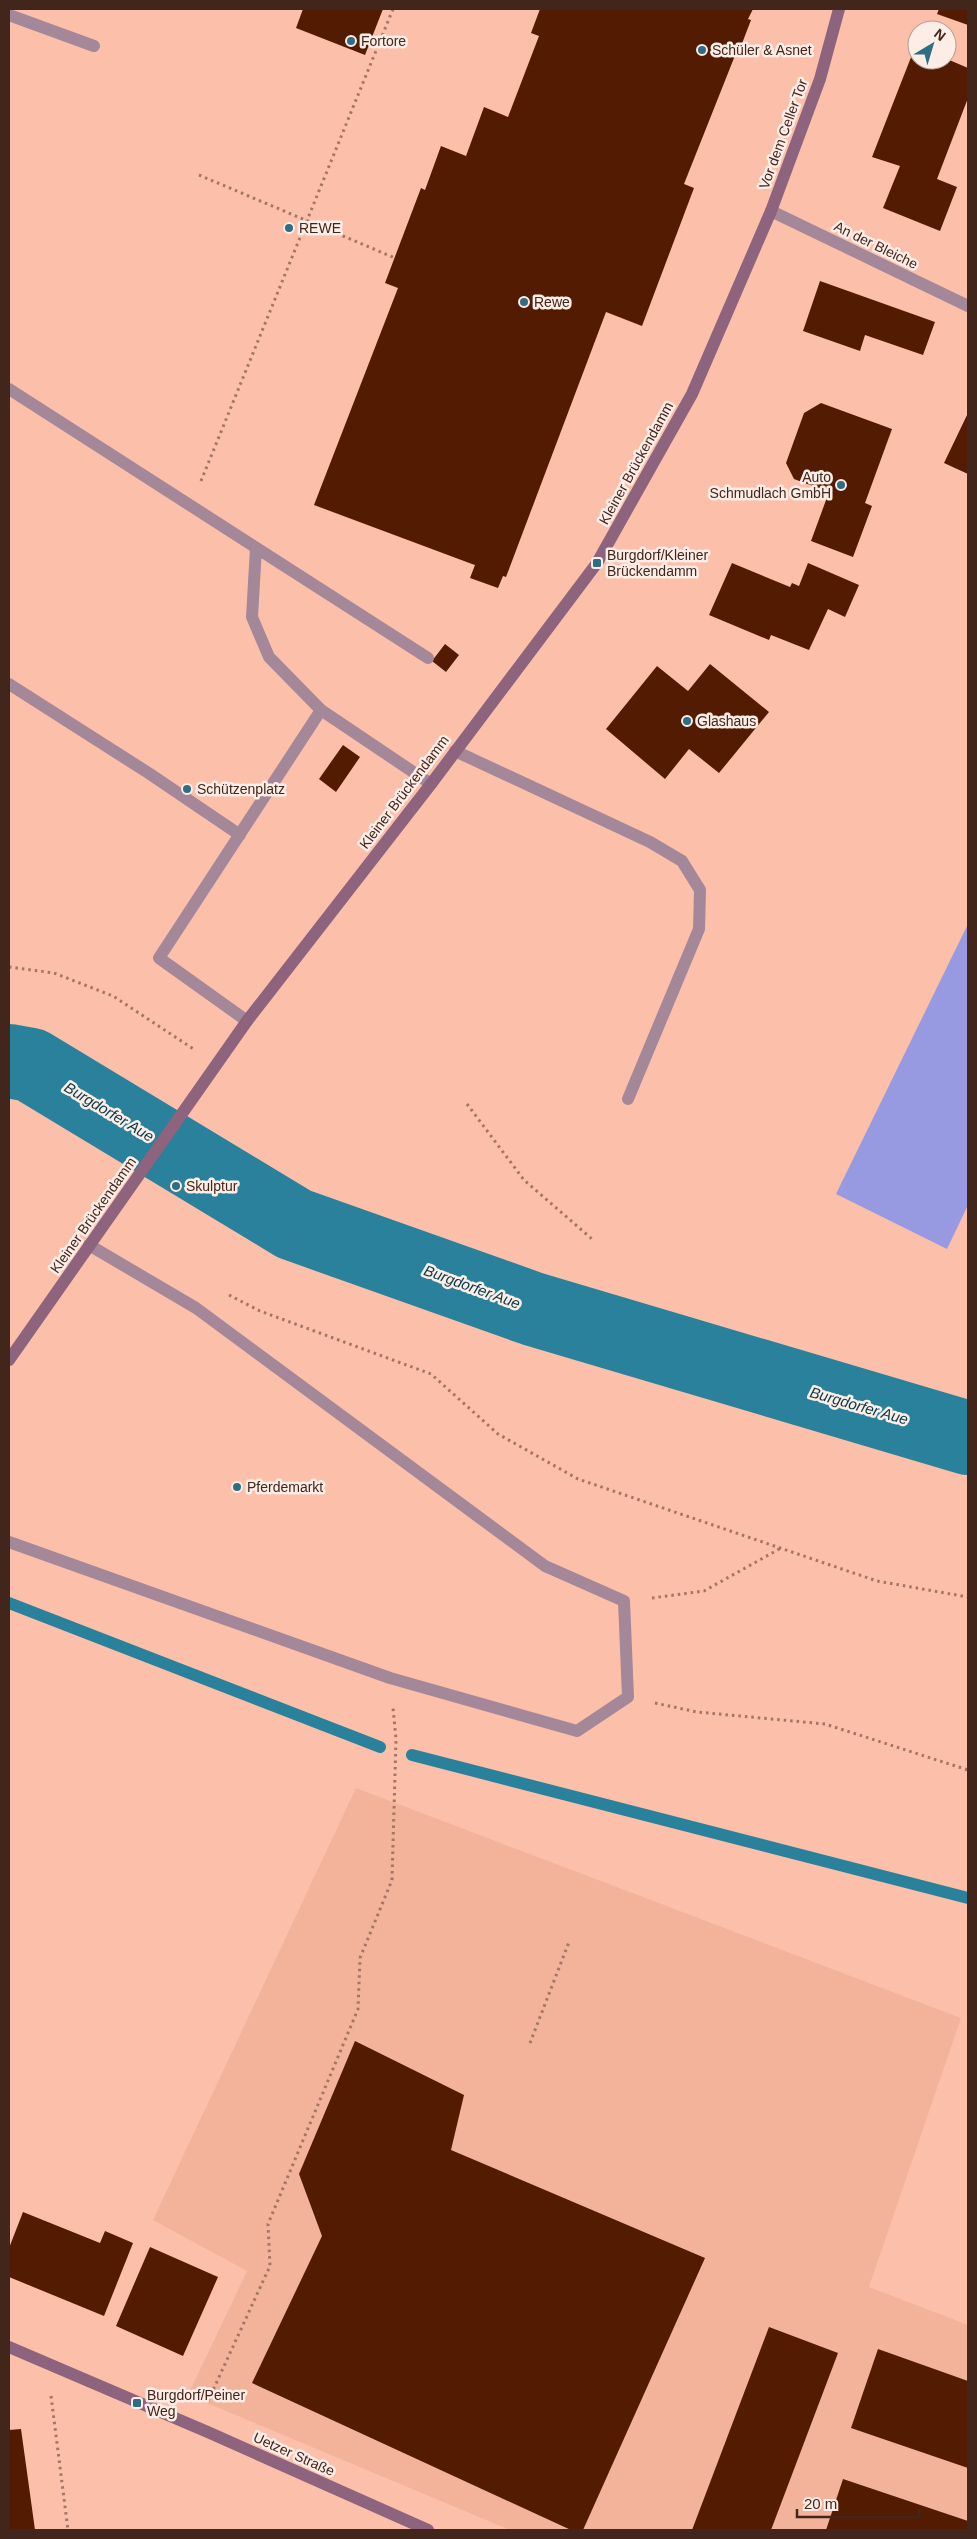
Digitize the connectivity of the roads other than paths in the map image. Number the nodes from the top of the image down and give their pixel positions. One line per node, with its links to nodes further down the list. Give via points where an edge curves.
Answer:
1 (839, 9): 4 (main road, Vor dem Celler Tor, via 820,79)
2 (9, 15): 3 (street)
3 (94, 46)
4 (771, 211): 5 (street, An der Bleiche); 11 (main road, Kleiner Brückendamm, via 692,394 644,483 597,563)
5 (968, 306)
6 (9, 389): 7 (street)
7 (256, 548): 8 (street); 10 (street, via 252,617 269,656)
8 (428, 658)
9 (9, 684): 13 (street)
10 (321, 710): 12 (street); 13 (street)
11 (455, 751): 12 (main road, Kleiner Brückendamm); 15 (street, via 650,842 682,861 700,890 699,929)
12 (430, 784): 14 (main road, Kleiner Brückendamm)
13 (240, 835): 14 (street, via 159,958)
14 (247, 1020): 16 (main road, Kleiner Brückendamm)
15 (628, 1099)
16 (89, 1246): 17 (main road, Kleiner Brückendamm); 18 (street, via 196,1308 545,1566 624,1601 628,1697 577,1731 390,1678)
17 (9, 1360)
18 (9, 1542)
19 (9, 2347): 20 (main road, Uetzer Straße)
20 (428, 2530)

